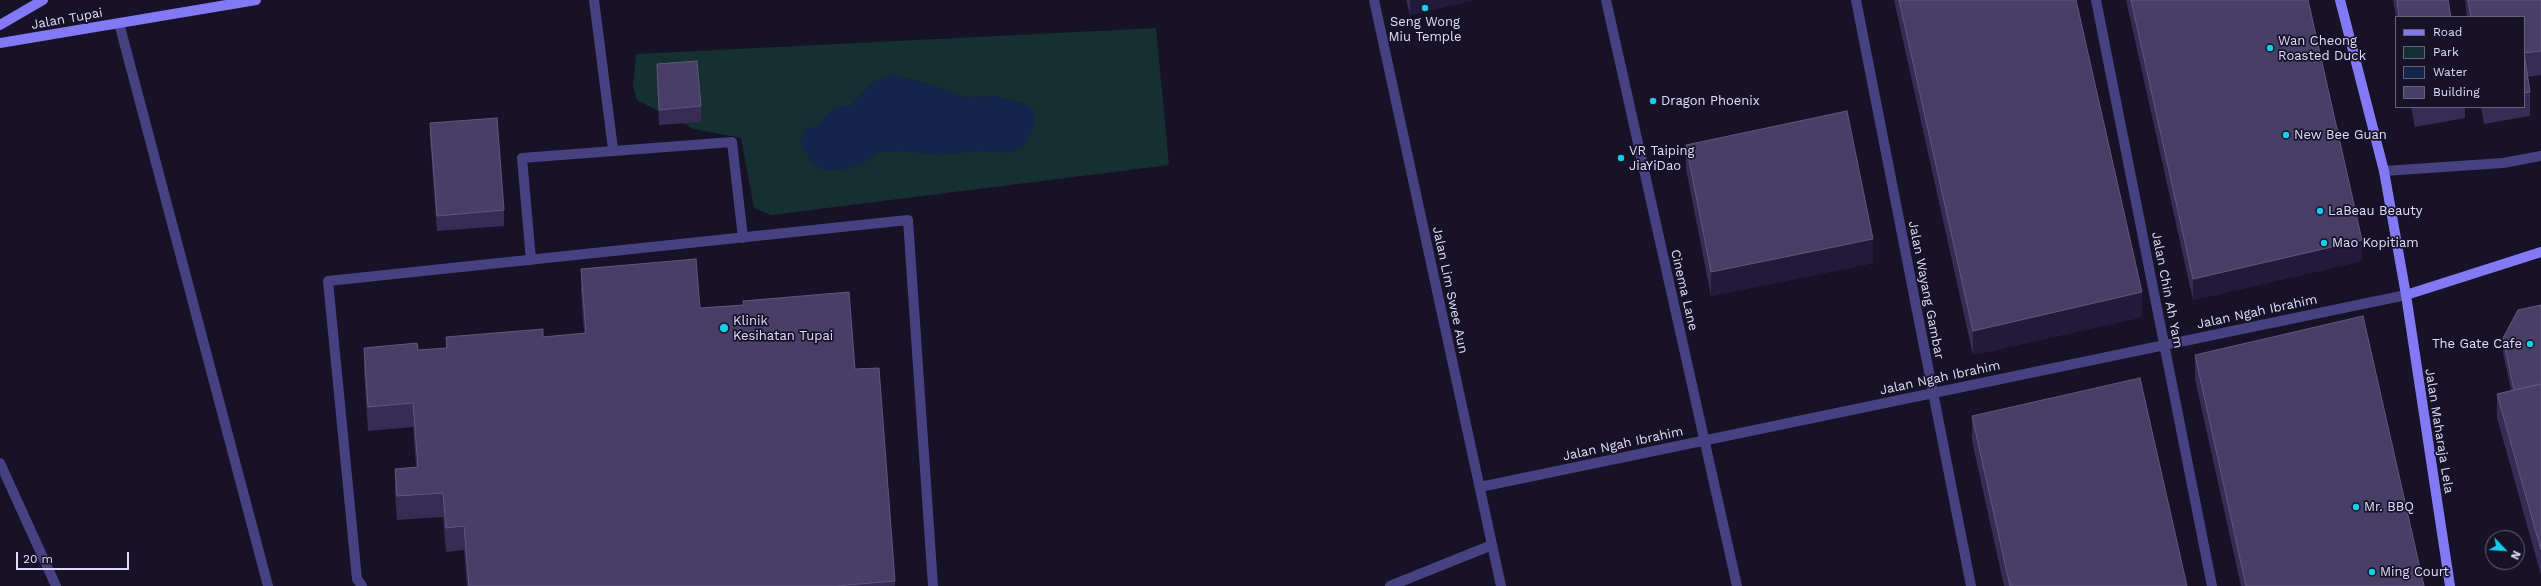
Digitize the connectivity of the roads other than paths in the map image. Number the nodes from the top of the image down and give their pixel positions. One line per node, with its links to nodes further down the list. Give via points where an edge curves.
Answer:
1 (43, 0): 10 (main road)
2 (256, 0): 9 (main road, Jalan Tupai)
3 (594, 0): 12 (street)
4 (1374, 0): 23 (street, Jalan Lim Swee Aun)
5 (1606, 0): 21 (street, Cinema Lane)
6 (1856, 0): 20 (street, Jalan Wayang Gambar)
7 (2096, 0): 19 (street, Jalan Chin Ah Yam)
8 (2340, 0): 14 (main road, Jalan Maharaja Lela)
9 (119, 23): 11 (main road, Jalan Tupai); 26 (street)
10 (0, 25)
11 (0, 43)
12 (613, 150): 15 (street, via 732,142); 17 (street, via 522,158)
13 (2541, 156): 14 (street, via 2503,163)
14 (2384, 171): 18 (main road, Jalan Maharaja Lela)
15 (743, 238): 17 (street); 28 (street, via 908,220)
16 (2541, 252): 18 (main road)
17 (531, 260): 27 (street, via 328,281 357,579)
18 (2406, 295): 19 (street, Jalan Ngah Ibrahim); 34 (main road, Jalan Maharaja Lela)
19 (2165, 345): 20 (street, Jalan Ngah Ibrahim); 33 (street, Jalan Chin Ah Yam)
20 (1933, 393): 21 (street, Jalan Ngah Ibrahim); 32 (street, Jalan Wayang Gambar)
21 (1705, 440): 23 (street, Jalan Ngah Ibrahim); 31 (street, Cinema Lane)
22 (0, 463): 25 (street)
23 (1480, 487): 24 (street, Jalan Lim Swee Aun)
24 (1492, 545): 29 (street); 30 (street, Jalan Lim Swee Aun)
25 (56, 586)
26 (268, 586)
27 (362, 586)
28 (932, 586)
29 (1390, 586)
30 (1501, 586)
31 (1737, 586)
32 (1971, 586)
33 (2212, 586)
34 (2450, 586)

